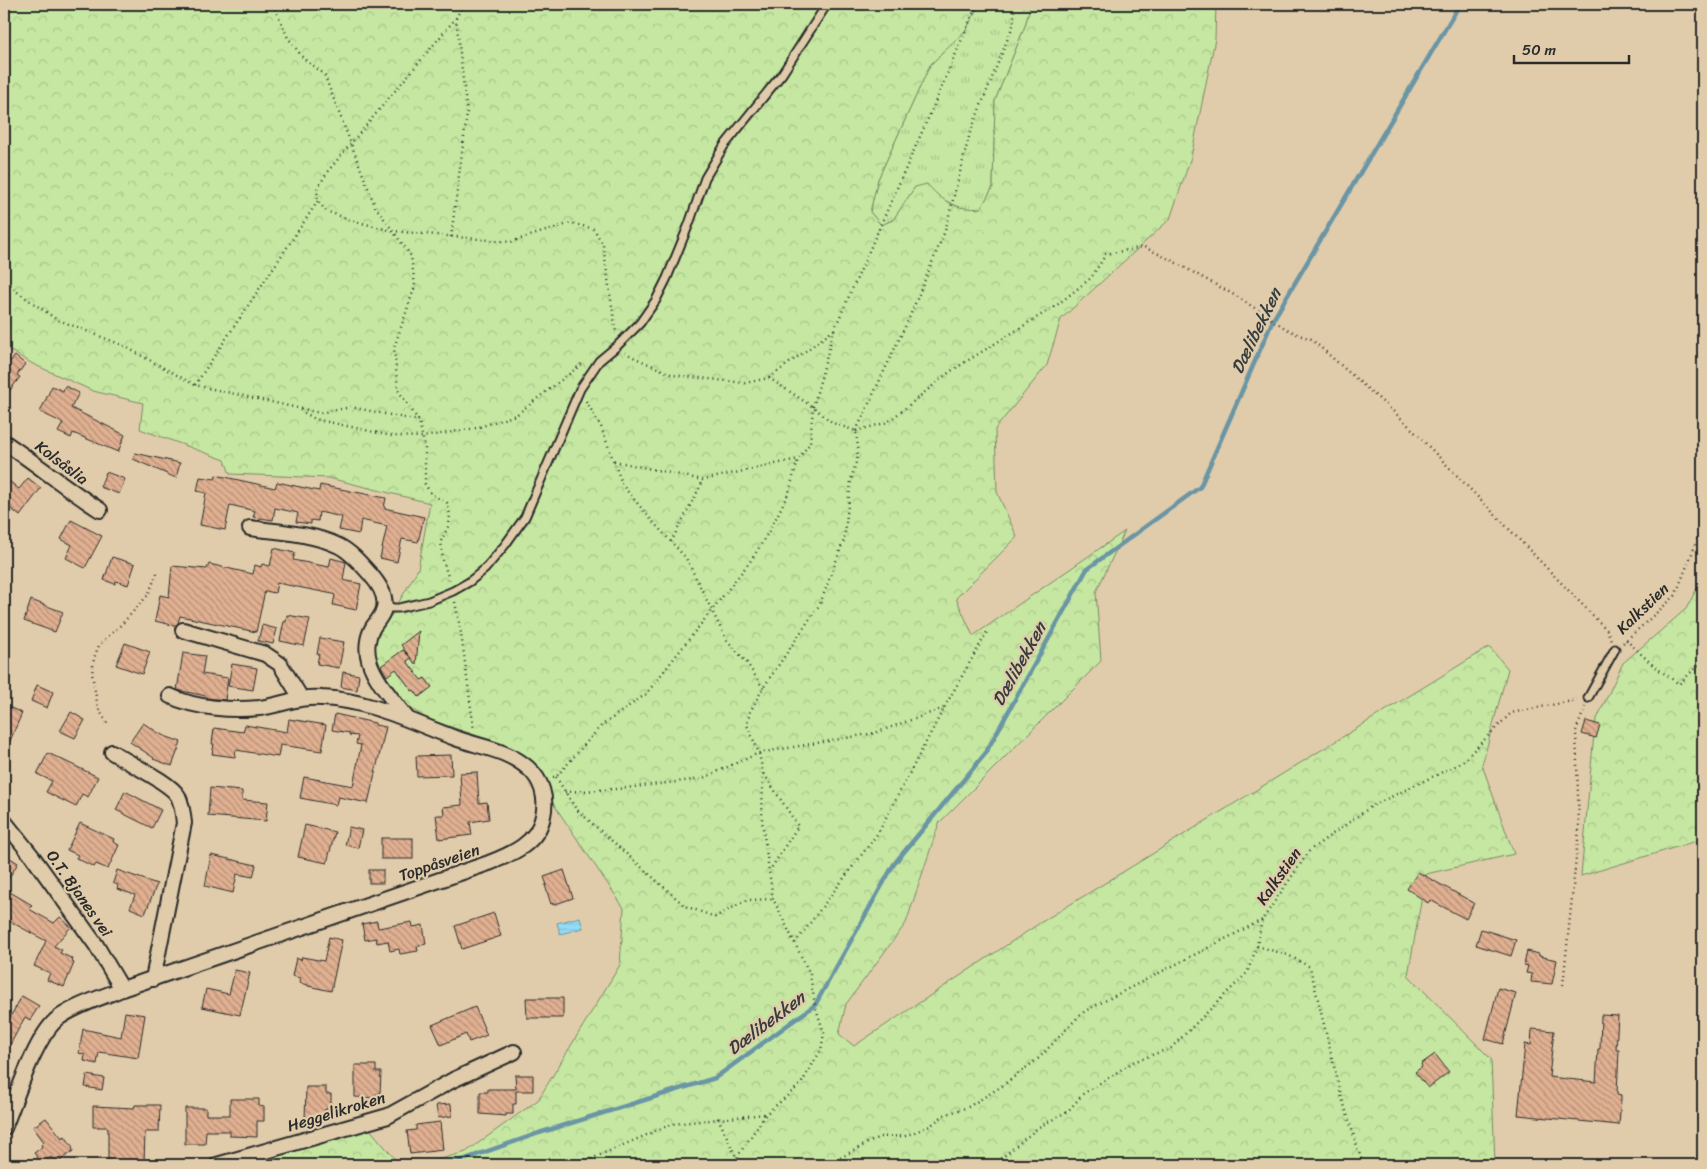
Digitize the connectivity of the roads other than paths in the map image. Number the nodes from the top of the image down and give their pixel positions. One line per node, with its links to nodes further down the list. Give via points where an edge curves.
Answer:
1 (827, 4): 5 (lane, via 782,74 724,146 705,178 656,300 640,323 599,361 580,389 525,517 505,545 485,569 453,591 429,601)
2 (4, 442): 3 (street, Kolsåslia)
3 (100, 510)
4 (250, 528): 5 (street, via 313,538 338,546 380,586)
5 (384, 608): 11 (street, via 366,646 369,662)
6 (183, 630): 9 (street, via 265,654 280,664)
7 (1615, 649): 10 (lane)
8 (170, 696): 9 (street, Toppåsveien, via 182,702 225,708 258,708)
9 (301, 698): 11 (street, Toppåsveien, via 361,704)
10 (1588, 698)
11 (406, 718): 14 (street, Toppåsveien, via 518,759 529,768 538,779 545,800 537,833 527,844 489,863)
12 (112, 752): 14 (street, via 167,786 177,794 182,805 184,823)
13 (4, 821): 15 (street, O.T. Bjanes vei, via 96,945)
14 (153, 980): 15 (street, Toppåsveien)
15 (122, 989): 17 (street, Toppåsveien, via 56,1020 38,1044)
16 (514, 1052): 18 (street, Heggelikroken, via 453,1080 388,1116)
17 (4, 1128)
18 (217, 1165)

